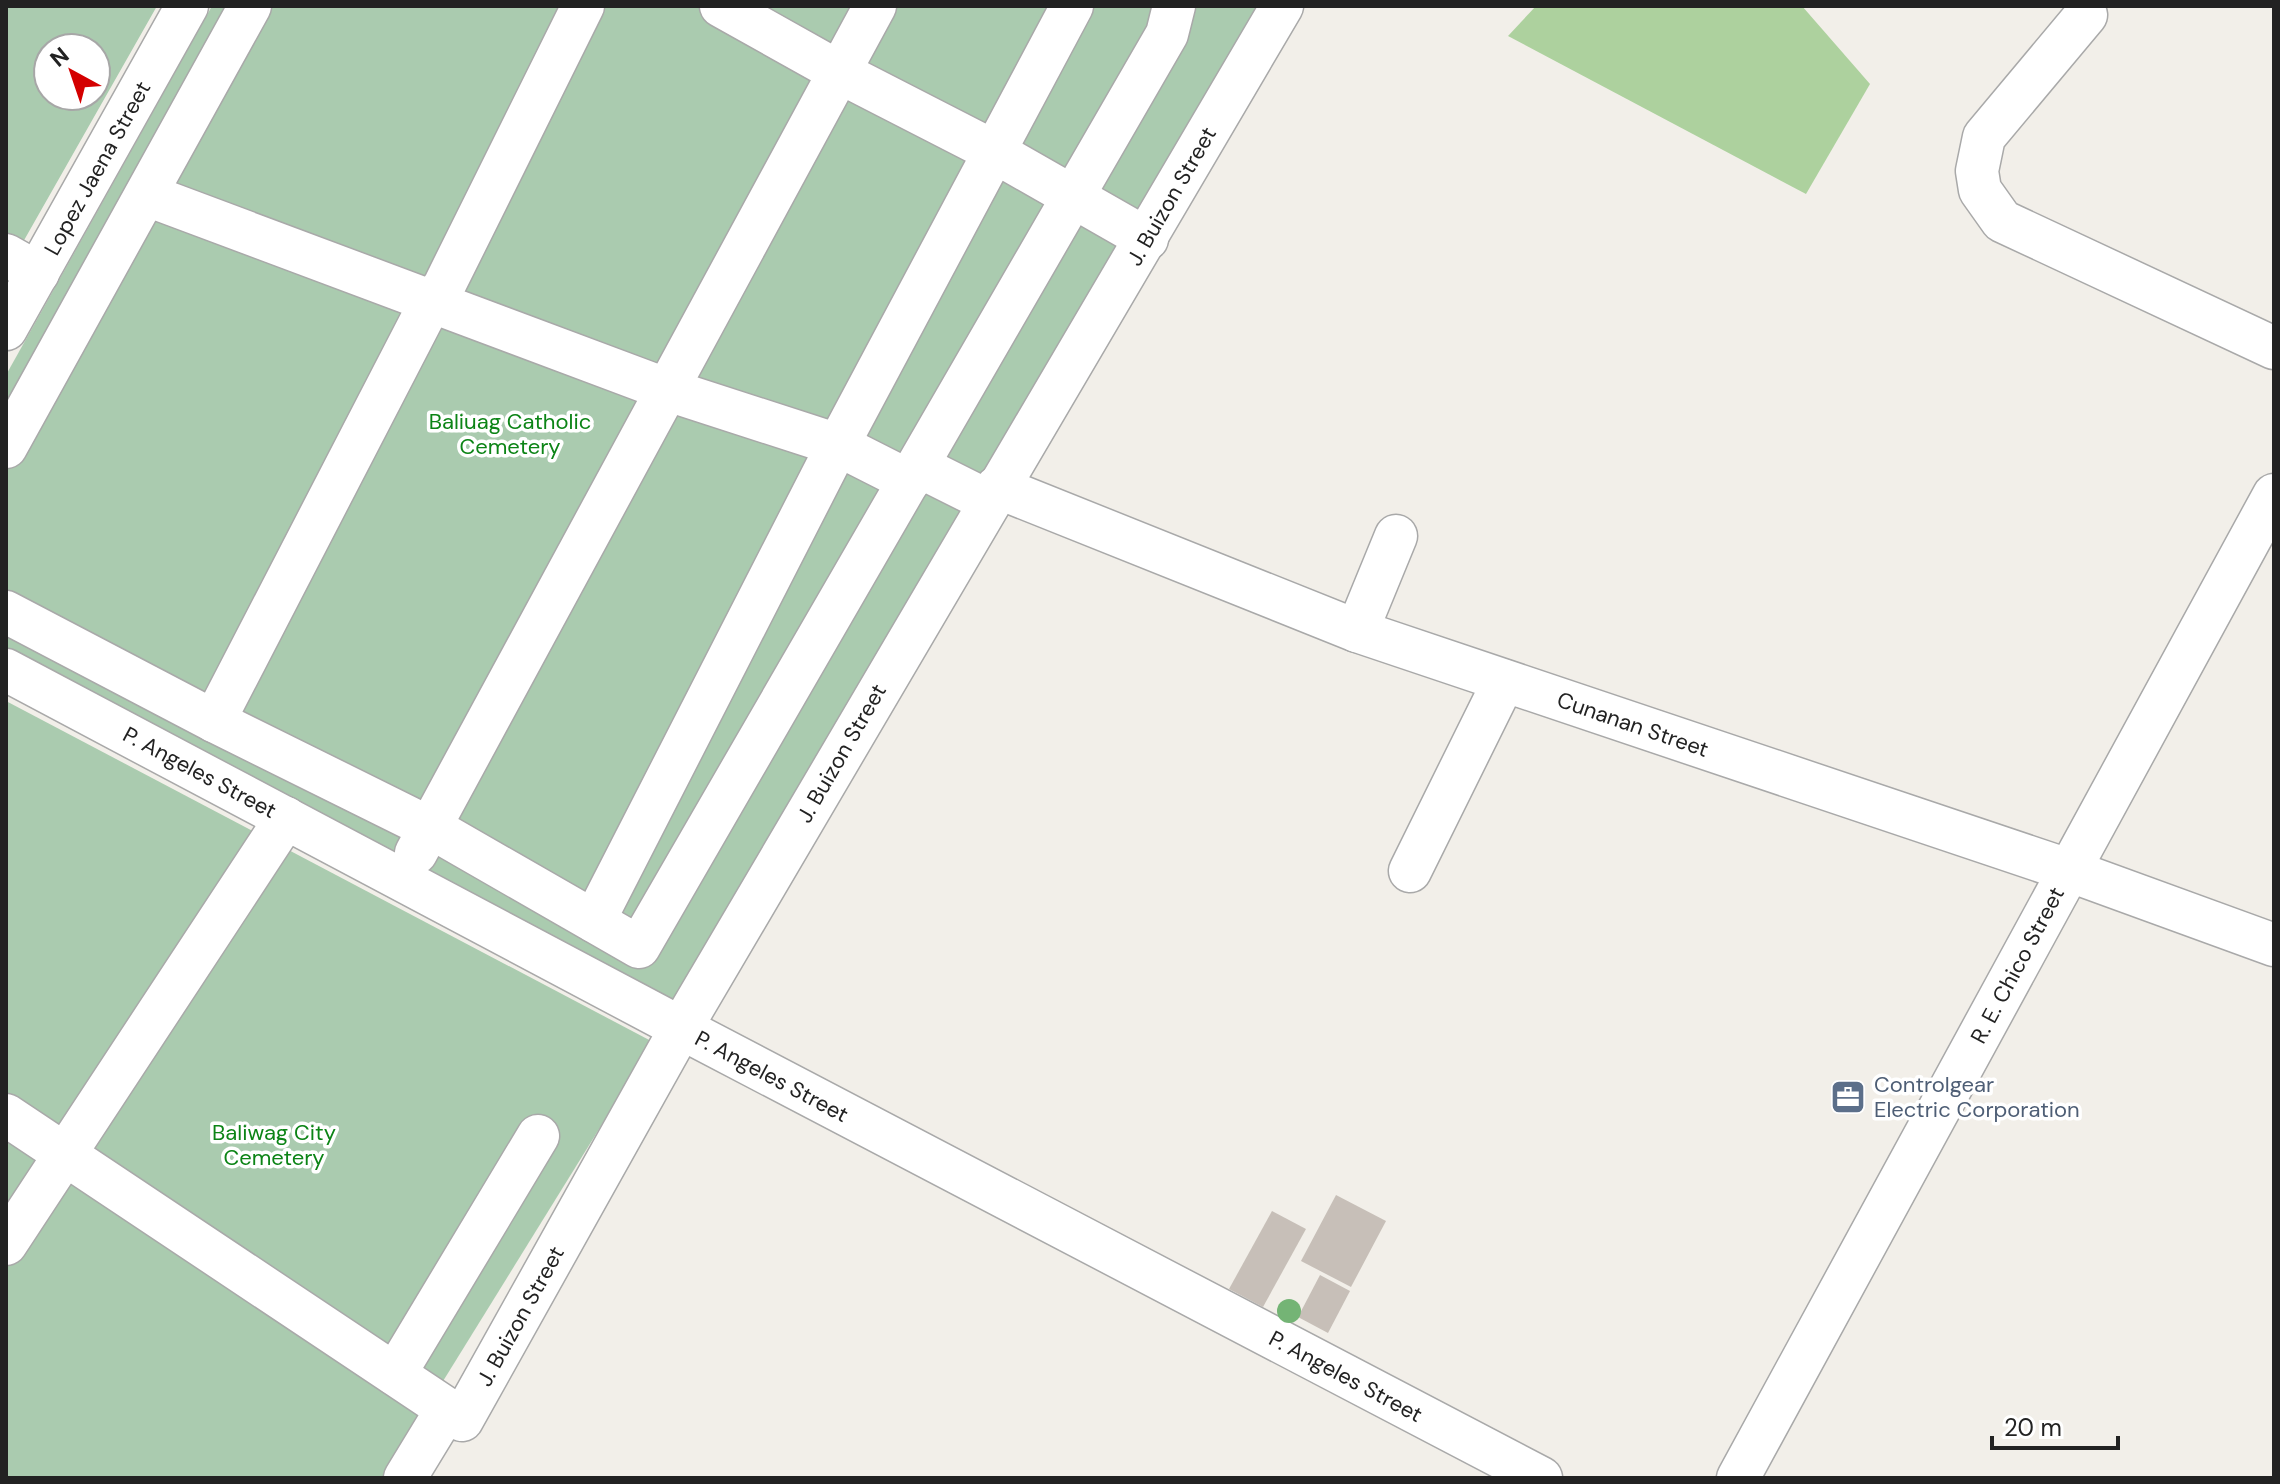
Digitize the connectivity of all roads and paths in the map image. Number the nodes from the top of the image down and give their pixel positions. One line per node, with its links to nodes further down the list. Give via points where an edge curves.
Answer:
1 (187, 6): 15 (street, Lopez Jaena Street)
2 (250, 6): 12 (street)
3 (583, 6): 16 (street)
4 (721, 6): 10 (street)
5 (875, 6): 10 (street)
6 (1072, 6): 11 (street)
7 (1174, 6): 13 (street, via 1167,34)
8 (1282, 6): 14 (street, J. Buizon Street)
9 (2086, 15): 18 (street, via 1984,137 1977,171 1980,190 2002,221)
10 (839, 72): 11 (street); 19 (street)
11 (993, 151): 13 (street); 20 (street)
12 (147, 195): 16 (street, Cunanan Street); 21 (street)
13 (1073, 197): 14 (street); 22 (street)
14 (1147, 239): 23 (street, J. Buizon Street)
15 (22, 264): 17 (street, Lopez Jaena Street)
16 (434, 300): 19 (street, Cunanan Street); 30 (street)
17 (6, 329)
18 (2274, 348)
19 (668, 390): 20 (street, Cunanan Street); 32 (street)
20 (838, 445): 22 (street, Cunanan Street); 36 (street)
21 (6, 447)
22 (913, 474): 23 (street, Cunanan Street); 36 (street, via 639,947)
23 (993, 494): 27 (street, Cunanan Street); 38 (street, J. Buizon Street)
24 (2274, 495): 33 (street, R. E. Chico Street)
25 (1396, 536): 27 (street)
26 (6, 612): 30 (street)
27 (1357, 631): 29 (street, Cunanan Street)
28 (6, 670): 31 (street, P. Angeles Street)
29 (1504, 681): 33 (street, Cunanan Street); 34 (street)
30 (214, 721): 32 (street)
31 (286, 818): 35 (street, P. Angeles Street); 41 (street)
32 (429, 827): 35 (street); 36 (street)
33 (2068, 870): 37 (street, Cunanan Street); 47 (street, R. E. Chico Street)
34 (1410, 871)
35 (404, 879): 38 (street, P. Angeles Street)
36 (594, 921)
37 (2274, 945)
38 (681, 1028): 44 (street, J. Buizon Street, via 462,1420); 46 (street, P. Angeles Street)
39 (6, 1115): 41 (street)
40 (538, 1136): 43 (street)
41 (65, 1155): 42 (street); 43 (street)
42 (6, 1244)
43 (395, 1374): 44 (street)
44 (447, 1409): 45 (street)
45 (405, 1478)
46 (1541, 1478)
47 (1738, 1478)

